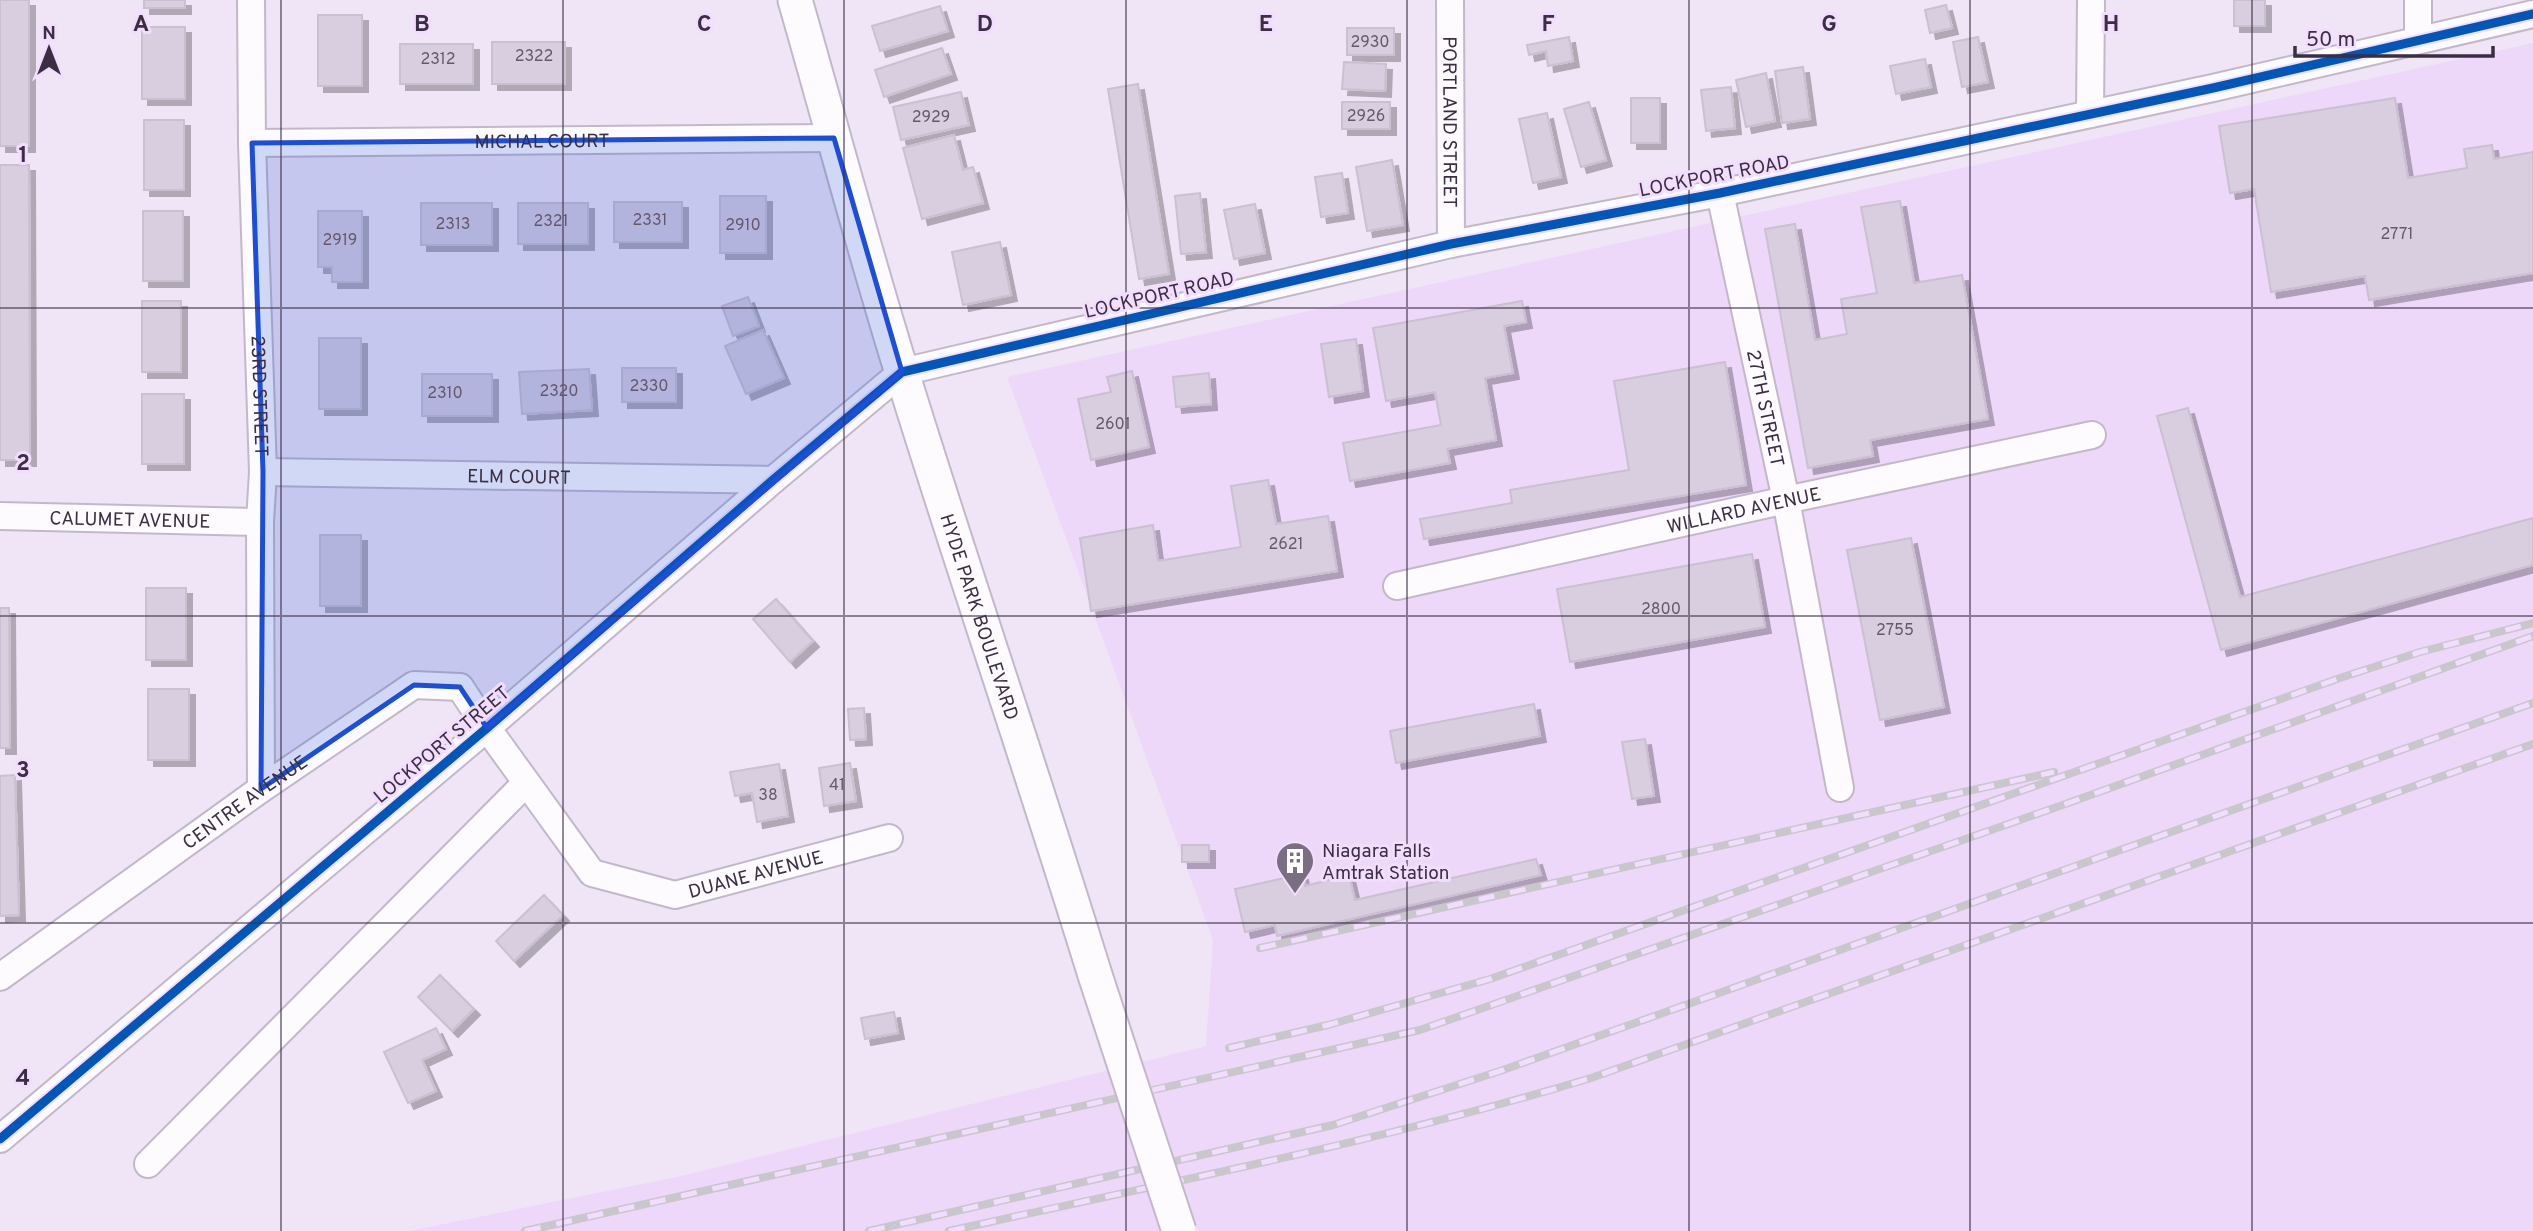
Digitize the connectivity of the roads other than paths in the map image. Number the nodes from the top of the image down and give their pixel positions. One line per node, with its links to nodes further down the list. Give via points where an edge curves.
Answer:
1 (251, 0): 10 (street, 23RD STREET)
2 (794, 0): 9 (main road, HYDE PARK BOULEVARD)
3 (1450, 0): 12 (street, PORTLAND STREET)
4 (2091, 0): 8 (street)
5 (2418, 0): 7 (street)
6 (2533, 14): 7 (street, LOCKPORT ROAD)
7 (2418, 40): 8 (street, LOCKPORT ROAD)
8 (2090, 114): 11 (street, LOCKPORT ROAD)
9 (834, 138): 10 (street, MICHAL COURT); 13 (main road, HYDE PARK BOULEVARD)
10 (252, 143): 15 (street, 23RD STREET)
11 (1720, 193): 12 (street, LOCKPORT ROAD); 17 (street, 27TH STREET)
12 (1451, 244): 13 (street, LOCKPORT ROAD)
13 (902, 372): 16 (street, LOCKPORT STREET); 29 (main road, HYDE PARK BOULEVARD, bridge)
14 (2092, 435): 17 (street, WILLARD AVENUE)
15 (263, 472): 16 (street, ELM COURT); 19 (street, 23RD STREET)
16 (773, 480): 21 (street, LOCKPORT STREET)
17 (1786, 500): 20 (street, WILLARD AVENUE); 24 (street, 27TH STREET)
18 (0, 516): 19 (street, CALUMET AVENUE)
19 (260, 522): 23 (street, 23RD STREET)
20 (1397, 586)
21 (487, 728): 22 (street, DUANE AVENUE); 23 (street, CENTRE AVENUE, via 460,687 414,685); 27 (street, LOCKPORT STREET)
22 (526, 783): 25 (street, DUANE AVENUE, via 592,873 675,895); 28 (street)
23 (261, 789): 26 (street, CENTRE AVENUE)
24 (1840, 789)
25 (889, 838)
26 (0, 977)
27 (0, 1139)
28 (148, 1164)
29 (1179, 1231)

